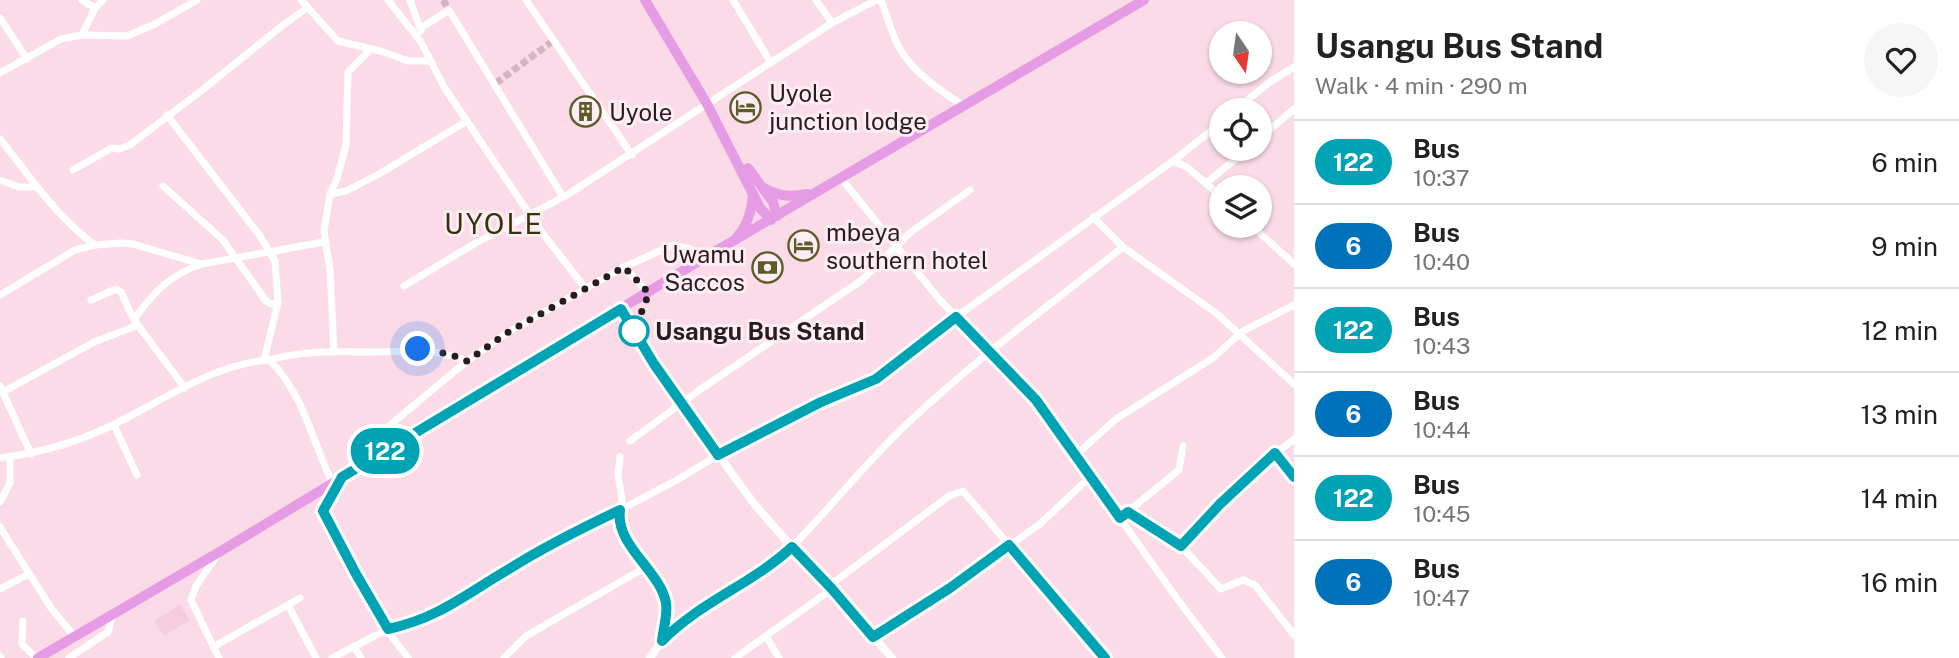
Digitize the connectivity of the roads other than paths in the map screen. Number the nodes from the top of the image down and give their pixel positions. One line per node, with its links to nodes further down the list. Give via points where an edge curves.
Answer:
1 (82, 0): 13 (street)
2 (103, 0): 13 (street)
3 (197, 0): 18 (street, via 127,36)
4 (301, 0): 14 (street)
5 (388, 0): 19 (street)
6 (410, 0): 17 (street)
7 (526, 0): 35 (street)
8 (645, 0): 27 (highway)
9 (733, 0): 23 (street)
10 (816, 0): 16 (street)
11 (879, 0): 16 (street); 28 (street, via 907,59 940,91)
12 (1144, 0): 28 (highway)
13 (95, 8): 18 (street)
14 (307, 8): 20 (street, via 338,41); 30 (street)
15 (0, 18): 21 (street)
16 (832, 23): 23 (street)
17 (421, 28): 19 (street); 49 (street, via 449,10)
18 (82, 35): 21 (street, via 61,39)
19 (421, 42): 22 (street)
20 (370, 50): 22 (street, via 416,63); 48 (street, via 348,72 346,145)
21 (27, 59): 25 (street)
22 (431, 61): 31 (street)
23 (771, 63): 27 (street)
24 (1294, 68): 26 (street)
25 (0, 72)
26 (1250, 98)
27 (707, 104): 35 (street); 45 (highway)
28 (965, 106): 39 (highway)
29 (1294, 109): 32 (street)
30 (167, 115): 38 (street, via 130,145 112,148); 59 (street)
31 (467, 121): 48 (street, via 379,174); 50 (street)
32 (1272, 128)
33 (1209, 132): 36 (street)
34 (0, 139): 44 (street)
35 (632, 155): 49 (street)
36 (1173, 160): 41 (street); 51 (street)
37 (1233, 161): 41 (street)
38 (73, 170)
39 (841, 178): 47 (highway); 57 (street)
40 (0, 180): 44 (street)
41 (1206, 183): 43 (street)
42 (163, 186): 61 (street, via 212,229)
43 (1209, 186)
44 (36, 187): 56 (street)
45 (756, 189): 47 (highway, via 788,197); 52 (highway, via 772,202); 55 (highway, via 745,224)
46 (971, 190): 57 (street)
47 (817, 192): 52 (highway)
48 (330, 194): 54 (street)
49 (564, 197): 50 (street)
50 (530, 214): 65 (street); 66 (street)
51 (1093, 217): 58 (street); 73 (street)
52 (774, 218): 55 (highway)
53 (1265, 238): 63 (street)
54 (324, 242): 59 (street); 77 (street, via 330,269)
55 (733, 242): 60 (highway)
56 (95, 245): 62 (street, via 133,244); 68 (street, via 75,250)
57 (897, 246): 73 (street); 83 (street, via 862,280)
58 (1123, 247): 75 (street); 76 (street)
59 (270, 253): 61 (street); 70 (street, via 277,270)
60 (704, 258): 64 (street, via 673,245); 67 (highway)
61 (237, 259): 62 (street); 70 (street, via 266,301)
62 (202, 264): 74 (street, via 159,287)
63 (1294, 264)
64 (624, 267): 66 (street); 67 (street)
65 (404, 286)
66 (586, 289): 79 (street)
67 (649, 293): 72 (highway)
68 (0, 295)
69 (90, 300): 74 (street, via 116,289)
70 (278, 303): 78 (street)
71 (1294, 305): 75 (street)
72 (621, 309): 83 (street); 98 (highway)
73 (956, 317): 76 (street); 90 (street, via 876,379)
74 (135, 323): 81 (street); 82 (street)
75 (1239, 334): 80 (street); 91 (street, via 1213,358 1116,419)
76 (989, 351): 91 (street, via 1036,400); 106 (street, via 892,439)
77 (334, 352): 78 (street); 79 (street, via 418,349)
78 (266, 360): 81 (street, via 236,365); 98 (street, via 278,368)
79 (467, 361): 98 (street, via 371,441)
80 (1294, 384)
81 (185, 388): 84 (street)
82 (2, 389): 89 (street)
83 (681, 405): 86 (street); 90 (street)
84 (114, 425): 89 (street); 95 (street)
85 (1294, 439): 88 (street)
86 (630, 441)
87 (1183, 446): 101 (street, via 1179,470)
88 (1275, 453): 97 (street); 105 (street)
89 (31, 454): 92 (street)
90 (718, 455): 100 (street); 106 (street)
91 (1076, 455): 96 (street)
92 (10, 457): 94 (street); 99 (street, via 10,483)
93 (620, 457): 100 (street)
94 (0, 458)
95 (137, 475)
96 (1091, 475): 102 (street); 104 (street, via 1053,513)
97 (1294, 477)
98 (340, 478): 107 (highway); 116 (street, via 323,511)
99 (0, 502)
100 (620, 510): 108 (street, via 622,530); 116 (street, via 512,567 442,611)
101 (1128, 512): 102 (street); 105 (street)
102 (1120, 518): 137 (street)
103 (0, 527): 109 (street)
104 (1009, 545): 110 (street, via 963,491 958,491); 120 (street); 136 (street)
105 (1181, 546): 117 (street, via 1220,589 1243,580 1255,585)
106 (792, 547): 110 (street); 121 (street, via 741,586 691,615)
107 (221, 551): 114 (highway); 123 (street, via 191,600)
108 (646, 567): 121 (street, via 667,603); 131 (street, via 526,636)
109 (29, 574): 111 (street); 118 (street)
110 (831, 587): 119 (street); 120 (street)
111 (0, 589)
112 (300, 598): 113 (street)
113 (288, 605): 123 (street); 127 (street)
114 (113, 613): 118 (highway); 125 (street, via 108,632)
115 (23, 621): 124 (street, via 22,644)
116 (388, 629): 122 (street); 130 (street)
117 (1294, 635)
118 (74, 636): 124 (highway)
119 (766, 636): 133 (street); 134 (street)
120 (873, 637): 135 (street)
121 (662, 641): 132 (street)
122 (354, 646): 128 (street); 129 (street)
123 (213, 647): 126 (street)
124 (37, 658)
125 (69, 658)
126 (219, 658)
127 (316, 658)
128 (332, 658)
129 (360, 658)
130 (408, 658)
131 (504, 658)
132 (650, 658)
133 (736, 658)
134 (779, 658)
135 (892, 658)
136 (1105, 658)
137 (1222, 658)

